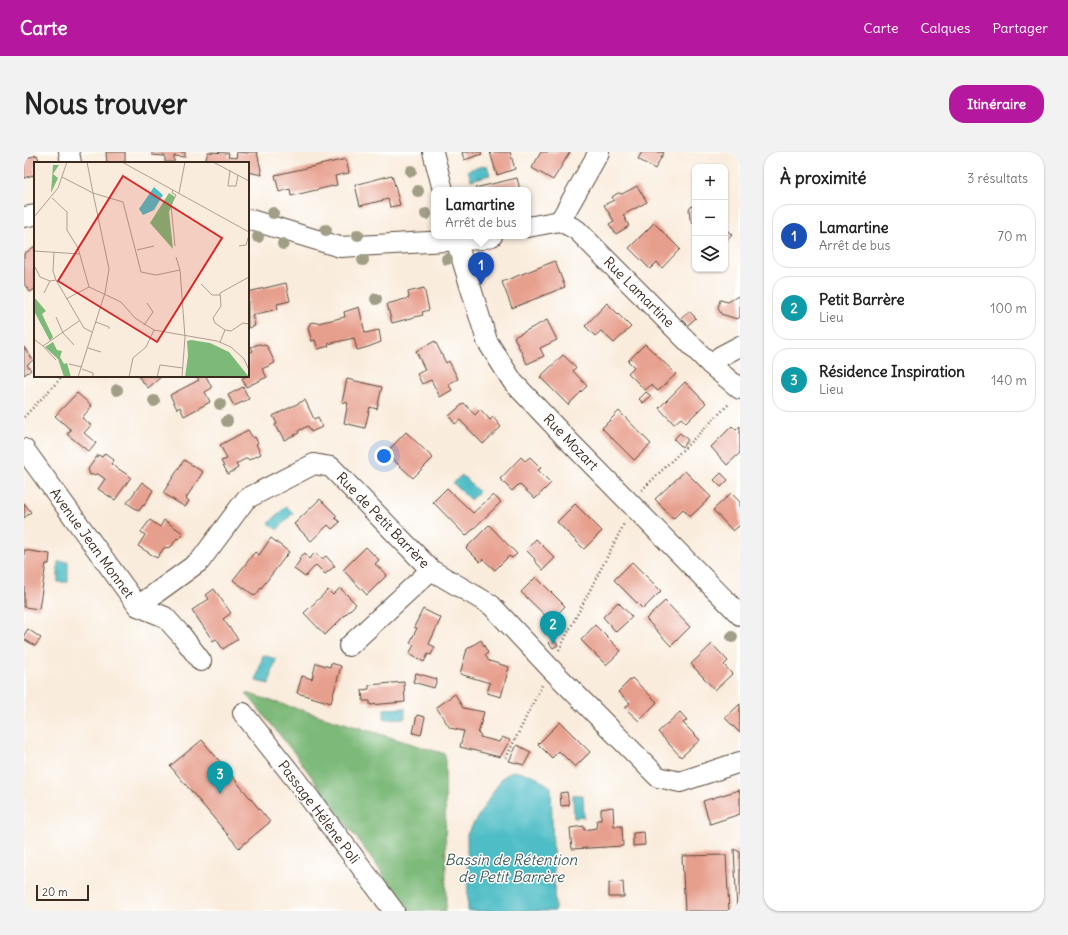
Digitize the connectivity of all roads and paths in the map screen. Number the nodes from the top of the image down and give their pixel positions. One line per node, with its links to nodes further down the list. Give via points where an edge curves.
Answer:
1 (69, 152): 4 (street)
2 (433, 152): 5 (street)
3 (599, 152): 9 (street)
4 (71, 162)
5 (442, 187)
6 (34, 215): 7 (street)
7 (24, 218)
8 (249, 219): 11 (street, via 340,247)
9 (560, 221): 10 (street); 14 (street, Rue Lamartine, via 577,230)
10 (531, 226)
11 (442, 239)
12 (455, 239): 19 (street, Rue Mozart, via 487,341 513,382)
13 (740, 346): 14 (street, via 721,356)
14 (711, 365): 16 (street, Rue Lamartine)
15 (62, 377): 17 (path)
16 (737, 394): 19 (path)
17 (24, 417)
18 (24, 449): 21 (street, Avenue Jean Monnet)
19 (630, 502): 22 (street, Rue Mozart); 25 (path, via 622,528)
20 (431, 570): 21 (street, Rue de Petit Barrère, via 332,467 314,464 246,499 200,561); 23 (street); 25 (street, Rue de Petit Barrère, via 490,605)
21 (138, 606): 24 (street, Avenue Jean Monnet, via 165,617)
22 (740, 615)
23 (349, 646)
24 (201, 661)
25 (550, 668): 27 (path); 28 (street, Rue de Petit Barrère, via 658,777 680,782)
26 (243, 713): 29 (street, Passage Hélène Poli)
27 (506, 758)
28 (740, 762)
29 (394, 911)

